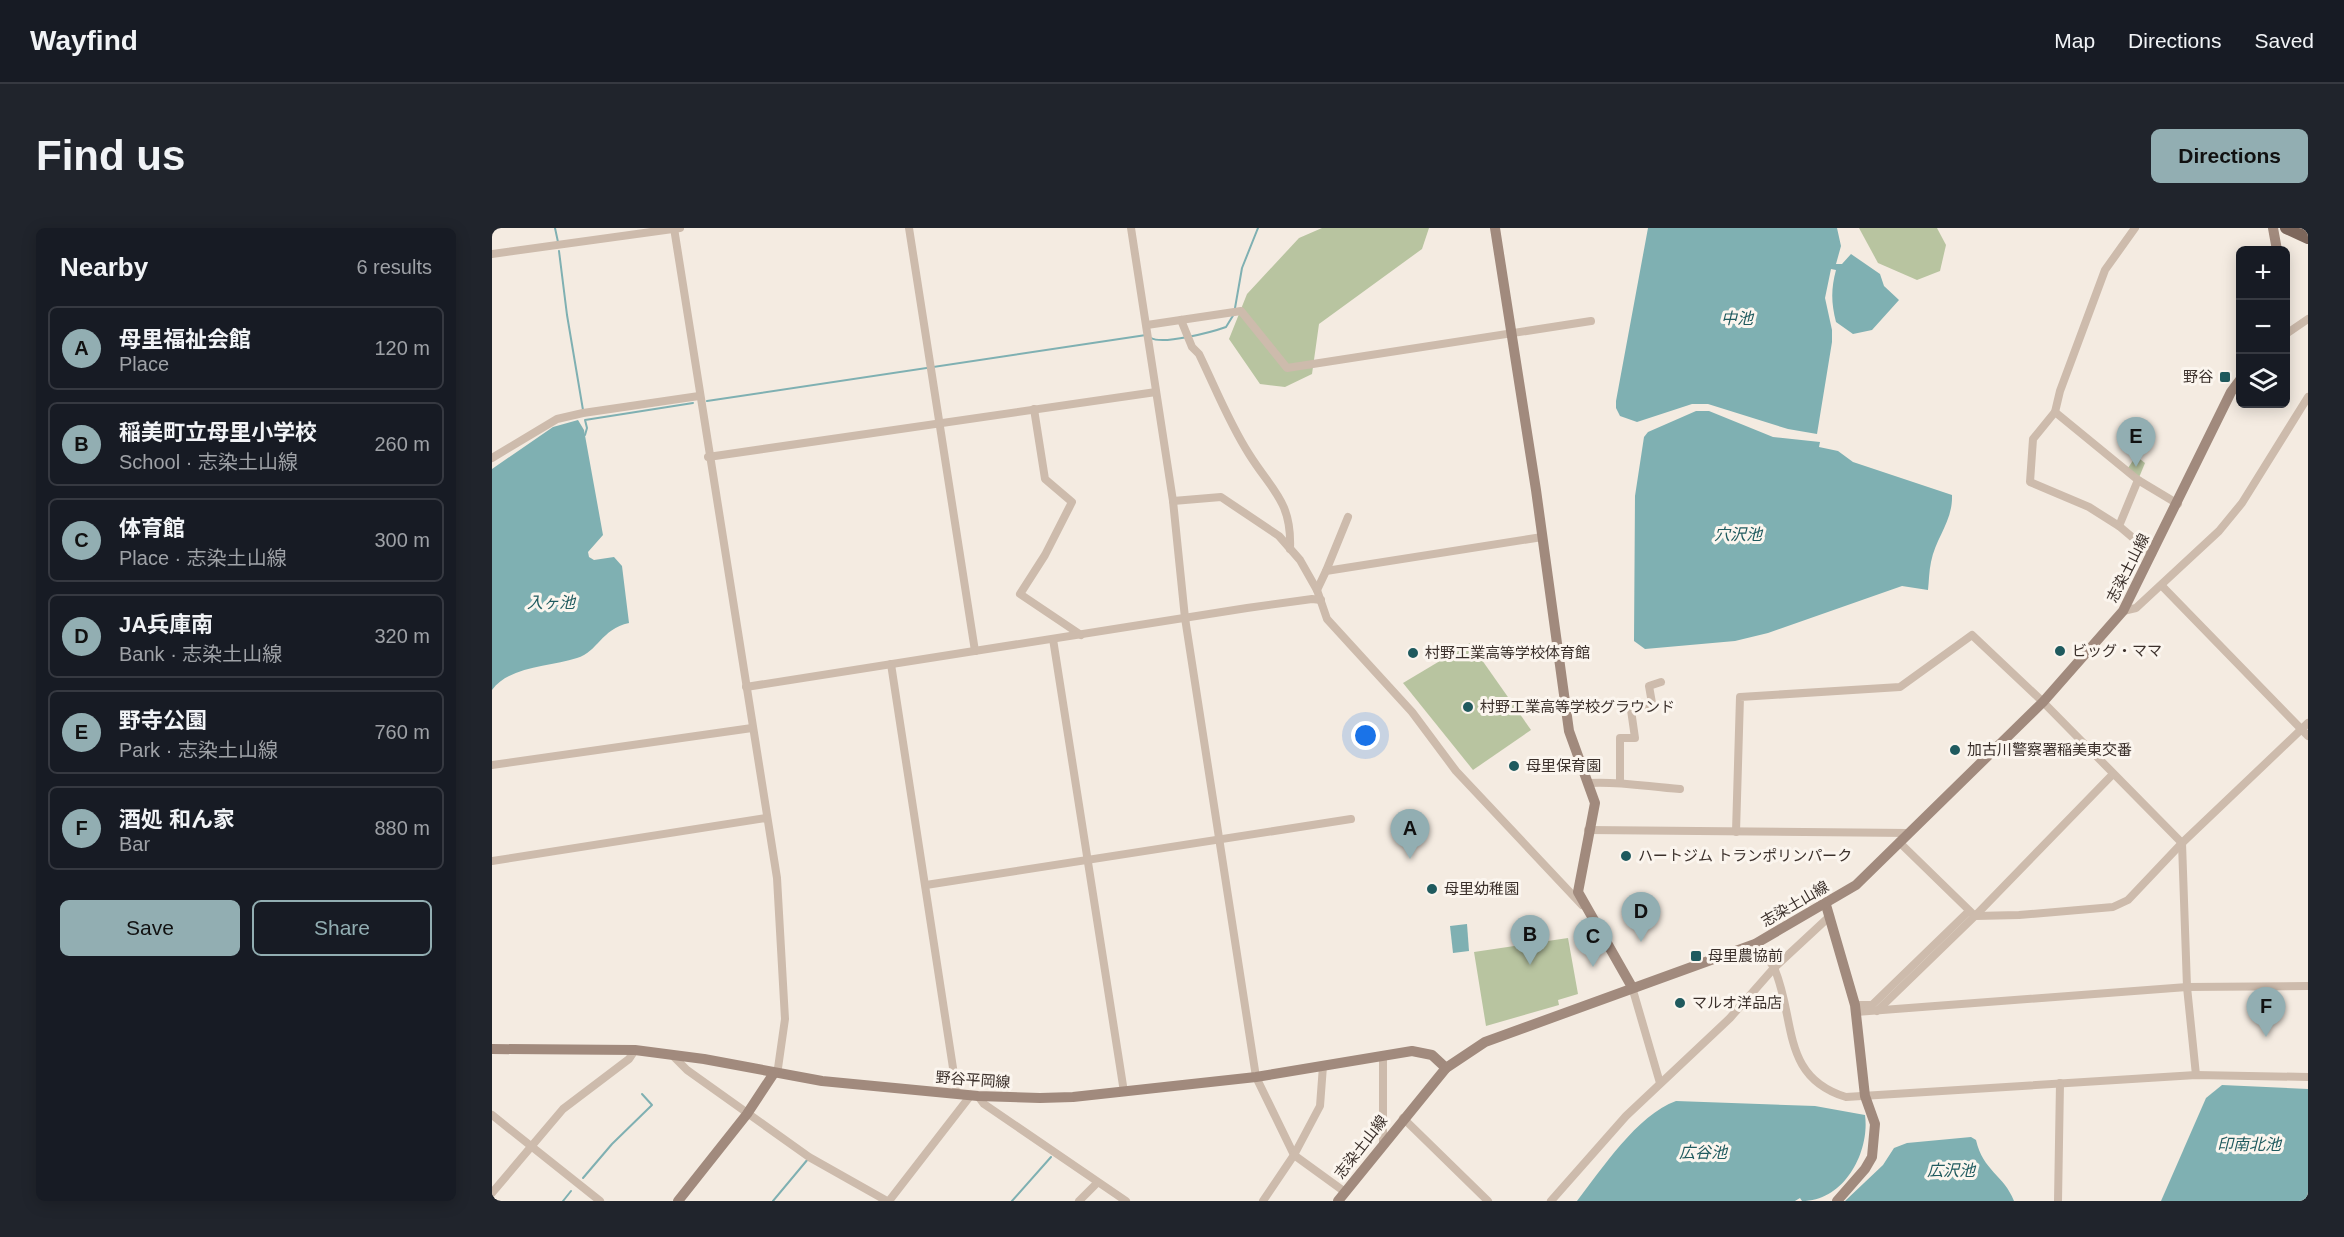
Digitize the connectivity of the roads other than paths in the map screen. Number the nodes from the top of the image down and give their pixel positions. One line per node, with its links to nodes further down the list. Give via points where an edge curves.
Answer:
1 (676, 228): 10 (street); 19 (street)
2 (909, 228): 23 (street)
3 (1131, 228): 14 (street)
4 (1495, 228): 16 (main road)
5 (2135, 228): 22 (street, via 2105,270)
6 (2273, 228): 9 (main road)
7 (2286, 228): 8 (main road)
8 (2308, 238)
9 (2276, 246)
10 (492, 254)
11 (2308, 319): 15 (street)
12 (1181, 320): 14 (street); 16 (street, via 1241,311 1287,368); 32 (street, via 1249,454 1276,489 1291,524)
13 (1591, 321): 16 (street)
14 (1147, 325): 18 (street)
15 (2290, 331)
16 (1512, 334): 31 (main road)
17 (2236, 386): 28 (main road, 志染土山線)
18 (1156, 392): 21 (street); 27 (street)
19 (699, 396): 24 (street); 25 (street, via 557,419)
20 (2308, 397): 35 (street, via 2242,503)
21 (1034, 409): 23 (street); 40 (street, via 1045,479 1072,502 1020,594)
22 (2055, 412): 26 (street); 30 (street, via 2033,439 2030,482 2089,507)
23 (939, 422): 24 (street); 42 (street)
24 (708, 457): 45 (street)
25 (492, 458)
26 (2138, 480): 28 (street); 30 (street)
27 (1173, 501): 32 (street, via 1221,497 1279,536); 39 (street)
28 (2178, 504): 33 (main road, 志染土山線)
29 (1348, 517): 34 (street)
30 (2120, 526): 33 (street)
31 (1542, 537): 34 (street); 54 (main road, via 1569,731)
32 (1290, 549): 36 (street)
33 (2152, 554): 38 (main road, 志染土山線)
34 (1326, 571): 36 (street)
35 (2162, 586): 38 (street, via 2136,608); 49 (street)
36 (1317, 590): 37 (street)
37 (1320, 600): 39 (street, via 1312,598); 67 (street, via 1327,619 1412,712 1456,771)
38 (2123, 611): 46 (main road, 志染土山線)
39 (1185, 618): 40 (street); 61 (street)
40 (1081, 635): 41 (street)
41 (1053, 639): 42 (street); 64 (street)
42 (975, 651): 43 (street)
43 (891, 664): 45 (street); 66 (street)
44 (1661, 682): 53 (street, via 1649,686 1652,703 1631,710 1635,738 1620,738)
45 (746, 687): 48 (street)
46 (2043, 702): 52 (street); 59 (street, via 1972,635 1900,687 1740,697); 60 (main road, 志染土山線)
47 (2308, 723): 49 (street)
48 (752, 728): 51 (street); 56 (street)
49 (2301, 730): 50 (street); 63 (street)
50 (2308, 736)
51 (492, 765)
52 (2113, 774): 63 (street); 69 (street)
53 (1620, 782): 54 (street); 55 (street)
54 (1589, 783): 58 (main road, via 1595,803)
55 (1680, 789)
56 (766, 818): 65 (street); 83 (street, via 777,878 785,1019)
57 (1351, 819): 61 (street)
58 (1588, 830): 59 (street); 67 (main road, via 1578,892)
59 (1736, 832): 60 (street)
60 (1909, 833): 62 (main road, 志染土山線)
61 (1219, 839): 64 (street); 85 (street)
62 (1899, 842): 68 (main road, 志染土山線); 69 (street)
63 (2182, 843): 69 (street, via 2128,900 2113,907 2019,915); 74 (street)
64 (1088, 860): 66 (street); 89 (street)
65 (492, 861)
66 (926, 885): 90 (street)
67 (1586, 909): 73 (main road)
68 (1828, 910): 70 (main road, 志染土山線); 71 (street); 75 (main road)
69 (1972, 913): 75 (street, via 1872,1005); 76 (street)
70 (1755, 944): 71 (street); 73 (main road, 志染土山線)
71 (1774, 968): 87 (street, via 1730,1018); 92 (street, via 1799,1061 1830,1092 1846,1097)
72 (2308, 986): 74 (street)
73 (1632, 987): 82 (main road, 志染土山線, via 1503,1034); 87 (street)
74 (2187, 987): 76 (street); 84 (street)
75 (1856, 1008): 76 (street); 92 (main road)
76 (1877, 1011)
77 (492, 1050): 78 (main road, 野谷平岡線)
78 (635, 1050): 79 (main road, 野谷平岡線); 97 (street, via 629,1059 562,1109)
79 (672, 1055): 83 (main road, 野谷平岡線); 93 (street)
80 (1383, 1056): 81 (main road, 野谷平岡線); 82 (main road, 野谷平岡線, via 1422,1052 1432,1055); 96 (street)
81 (1323, 1066): 85 (main road, 野谷平岡線); 98 (street, via 1320,1106)
82 (1446, 1068): 95 (main road, 志染土山線)
83 (774, 1073): 90 (main road, 野谷平岡線); 93 (main road)
84 (2196, 1075): 86 (street); 88 (street)
85 (1256, 1077): 89 (main road, 野谷平岡線); 98 (street)
86 (2308, 1077)
87 (1660, 1083): 109 (street)
88 (2060, 1083): 92 (street); 111 (street)
89 (1124, 1092): 91 (main road, 野谷平岡線, via 1040,1098)
90 (957, 1094): 91 (main road, 野谷平岡線)
91 (975, 1096): 99 (street); 104 (street)
92 (1865, 1096): 110 (main road, via 1875,1124 1872,1157)
93 (747, 1114): 103 (main road); 104 (street, via 809,1157)
94 (492, 1115): 97 (street)
95 (1403, 1118): 96 (main road, 志染土山線); 108 (street)
96 (1383, 1143): 101 (main road, 志染土山線)
97 (531, 1145): 100 (street); 102 (street)
98 (1294, 1155): 101 (street); 107 (street)
99 (1097, 1183): 105 (street); 106 (street)
100 (492, 1193)
101 (1342, 1197)
102 (600, 1201)
103 (678, 1201)
104 (888, 1201)
105 (1079, 1201)
106 (1126, 1201)
107 (1263, 1201)
108 (1488, 1201)
109 (1551, 1201)
110 (1837, 1201)
111 (2058, 1201)

